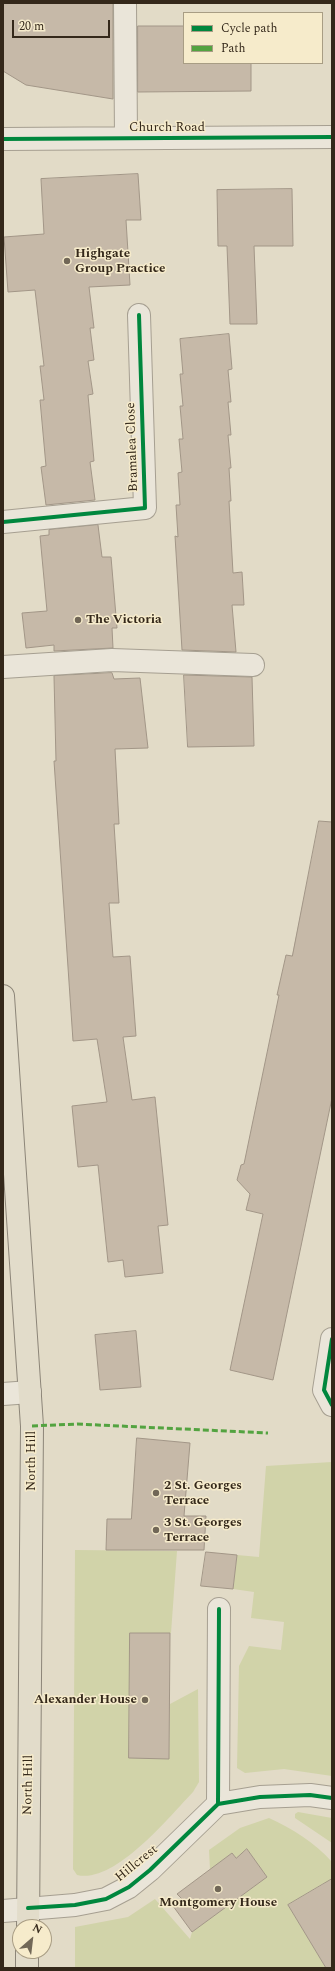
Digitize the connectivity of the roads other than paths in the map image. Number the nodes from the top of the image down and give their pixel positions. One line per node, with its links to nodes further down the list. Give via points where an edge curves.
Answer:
1 (125, 3): 3 (street)
2 (332, 137): 3 (street, Church Road)
3 (126, 138): 4 (street, Church Road)
4 (3, 139)
5 (139, 314): 6 (street, Bramalea Close, via 145,508)
6 (3, 522)
7 (253, 665): 8 (street, via 112,660)
8 (3, 667)
9 (3, 996): 11 (main road, North Hill)
10 (332, 1339): 13 (street, via 324,1390)
11 (30, 1392): 12 (street); 18 (main road, North Hill, via 32,1426)
12 (3, 1394)
13 (332, 1405)
14 (220, 1609): 16 (street)
15 (332, 1798): 16 (street, via 310,1795 268,1797)
16 (218, 1804): 18 (street, Hillcrest, via 129,1887 106,1899)
17 (3, 1911): 18 (street, Hillcrest)
18 (28, 1918)

